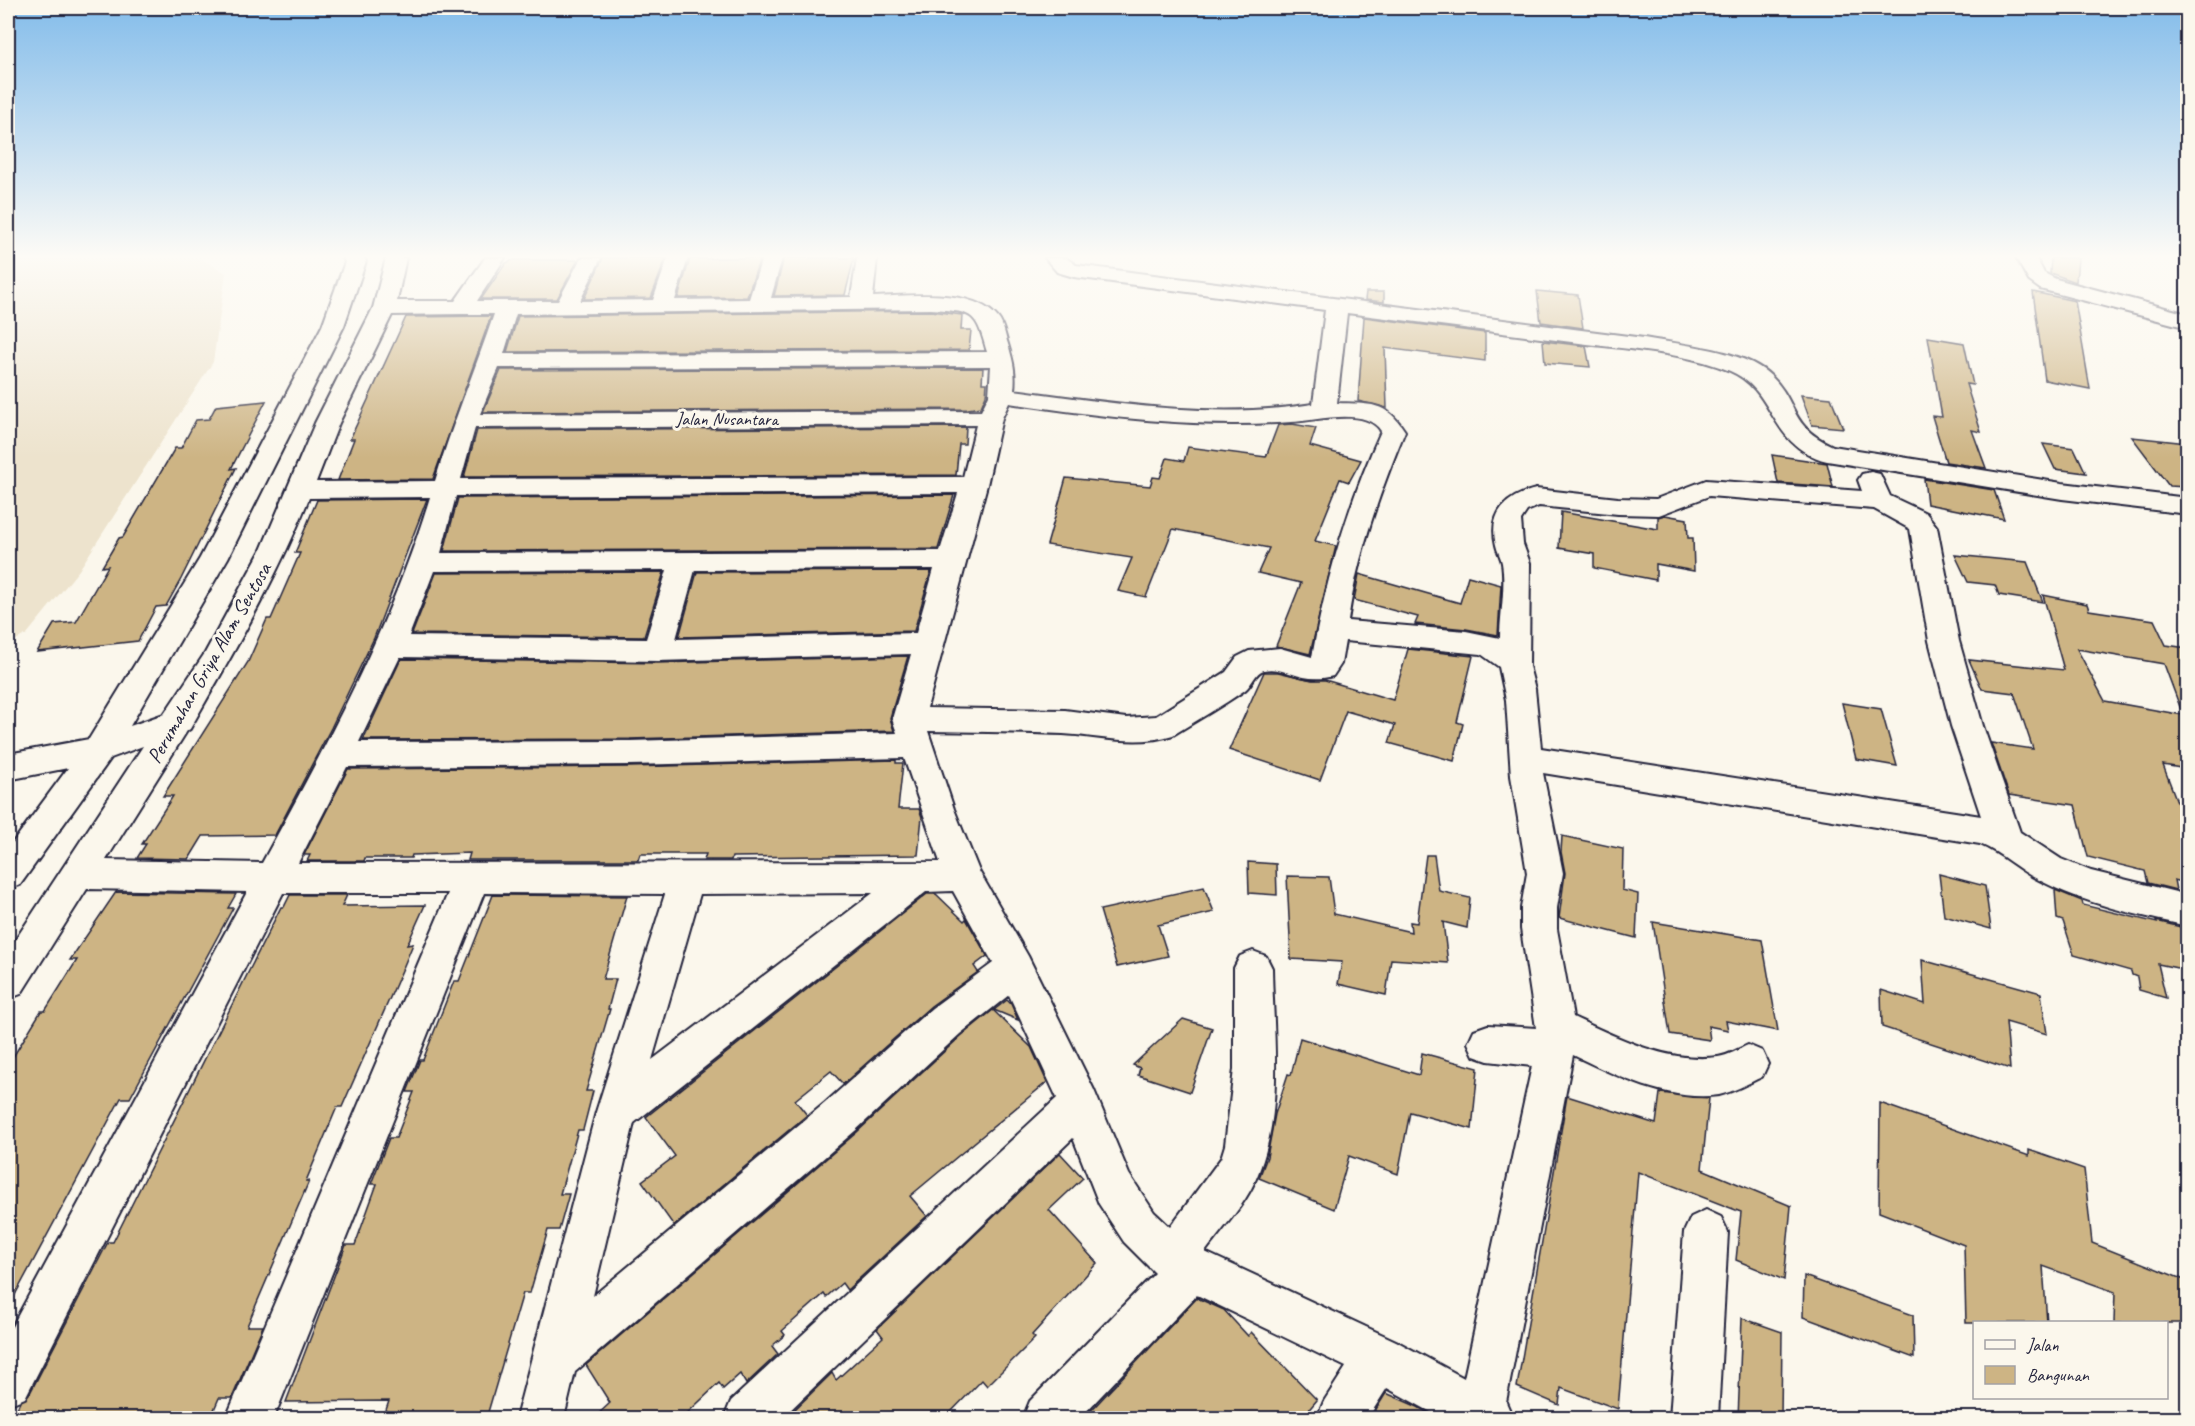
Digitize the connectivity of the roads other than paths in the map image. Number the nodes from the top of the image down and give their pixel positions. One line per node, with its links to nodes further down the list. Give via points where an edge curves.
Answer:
1 (373, 325): 17 (street, Perumahan Griya Alam Sentosa)
2 (502, 325): 8 (street)
3 (991, 325): 7 (street)
4 (1334, 325): 10 (street)
5 (1491, 325): 14 (street, via 1644,345 1744,368 1764,382 1795,435 1804,442 1827,453)
6 (333, 326): 30 (street, via 214,558)
7 (1001, 359): 8 (street); 9 (street, via 1004,371)
8 (490, 362): 12 (street)
9 (995, 406): 11 (street, Jalan Nusantara); 12 (street, Jalan Nusantara); 15 (street)
10 (1324, 410): 11 (street, Jalan Nusantara, via 1277,416); 23 (street, Jalan Nusantara, via 1375,413 1389,422 1393,431 1368,489)
11 (1174, 416): 13 (street)
12 (465, 421): 16 (street)
13 (1167, 441)
14 (1865, 460): 18 (street); 19 (street)
15 (974, 485): 16 (street); 20 (street)
16 (446, 489): 17 (street); 22 (street)
17 (298, 490): 28 (street, Perumahan Griya Alam Sentosa, via 275,550)
18 (1879, 501): 27 (street, via 1706,488 1659,507 1536,497 1517,505 1508,520 1509,544 1516,563); 34 (street, via 1916,519 1923,527 1944,641 1967,726)
19 (2187, 506)
20 (951, 560): 21 (street); 24 (street)
21 (684, 561): 22 (street); 26 (street)
22 (424, 562): 25 (street)
23 (1331, 629): 27 (street, via 1480,644 1508,656); 29 (street, via 1322,668 1260,659 1248,665 1237,680 1162,727 1126,730 1065,722)
24 (930, 643): 26 (street); 29 (street)
25 (390, 646): 26 (street); 31 (street)
26 (658, 650)
27 (1514, 666): 32 (street, via 1521,692)
28 (179, 721): 30 (street); 35 (street, Perumahan Griya Alam Sentosa)
29 (912, 732): 31 (street, via 630,753); 37 (street)
30 (100, 749): 33 (street); 36 (street)
31 (337, 755): 38 (street)
32 (1526, 758): 34 (street, via 1981,830); 46 (street, via 1545,873 1539,929)
33 (8, 767)
34 (2005, 837): 42 (street, via 2033,859 2072,879)
35 (80, 874): 38 (street); 45 (street, Perumahan Griya Alam Sentosa)
36 (8, 875)
37 (963, 876): 39 (street); 43 (street)
38 (272, 878): 40 (street); 55 (street)
39 (919, 878): 41 (street); 50 (street)
40 (472, 879): 41 (street); 57 (street)
41 (687, 879): 50 (street)
42 (2187, 911)
43 (1015, 968): 49 (street); 54 (street, via 946,1021)
44 (1253, 968): 52 (street, via 1252,1112 1245,1152 1239,1169)
45 (8, 982)
46 (1554, 1039): 47 (street); 48 (street, via 1683,1075 1721,1076); 56 (street, via 1552,1070)
47 (1488, 1043)
48 (1748, 1064)
49 (1080, 1104): 52 (street, via 1114,1189 1139,1227); 59 (street)
50 (616, 1112): 54 (street)
51 (1706, 1232): 62 (street)
52 (1182, 1264): 53 (street); 60 (street)
53 (1379, 1358): 56 (street); 61 (street)
54 (554, 1359): 58 (street)
55 (8, 1381)
56 (1485, 1416)
57 (250, 1419)
58 (540, 1419)
59 (748, 1419)
60 (1047, 1419)
61 (1341, 1419)
62 (1694, 1419)

